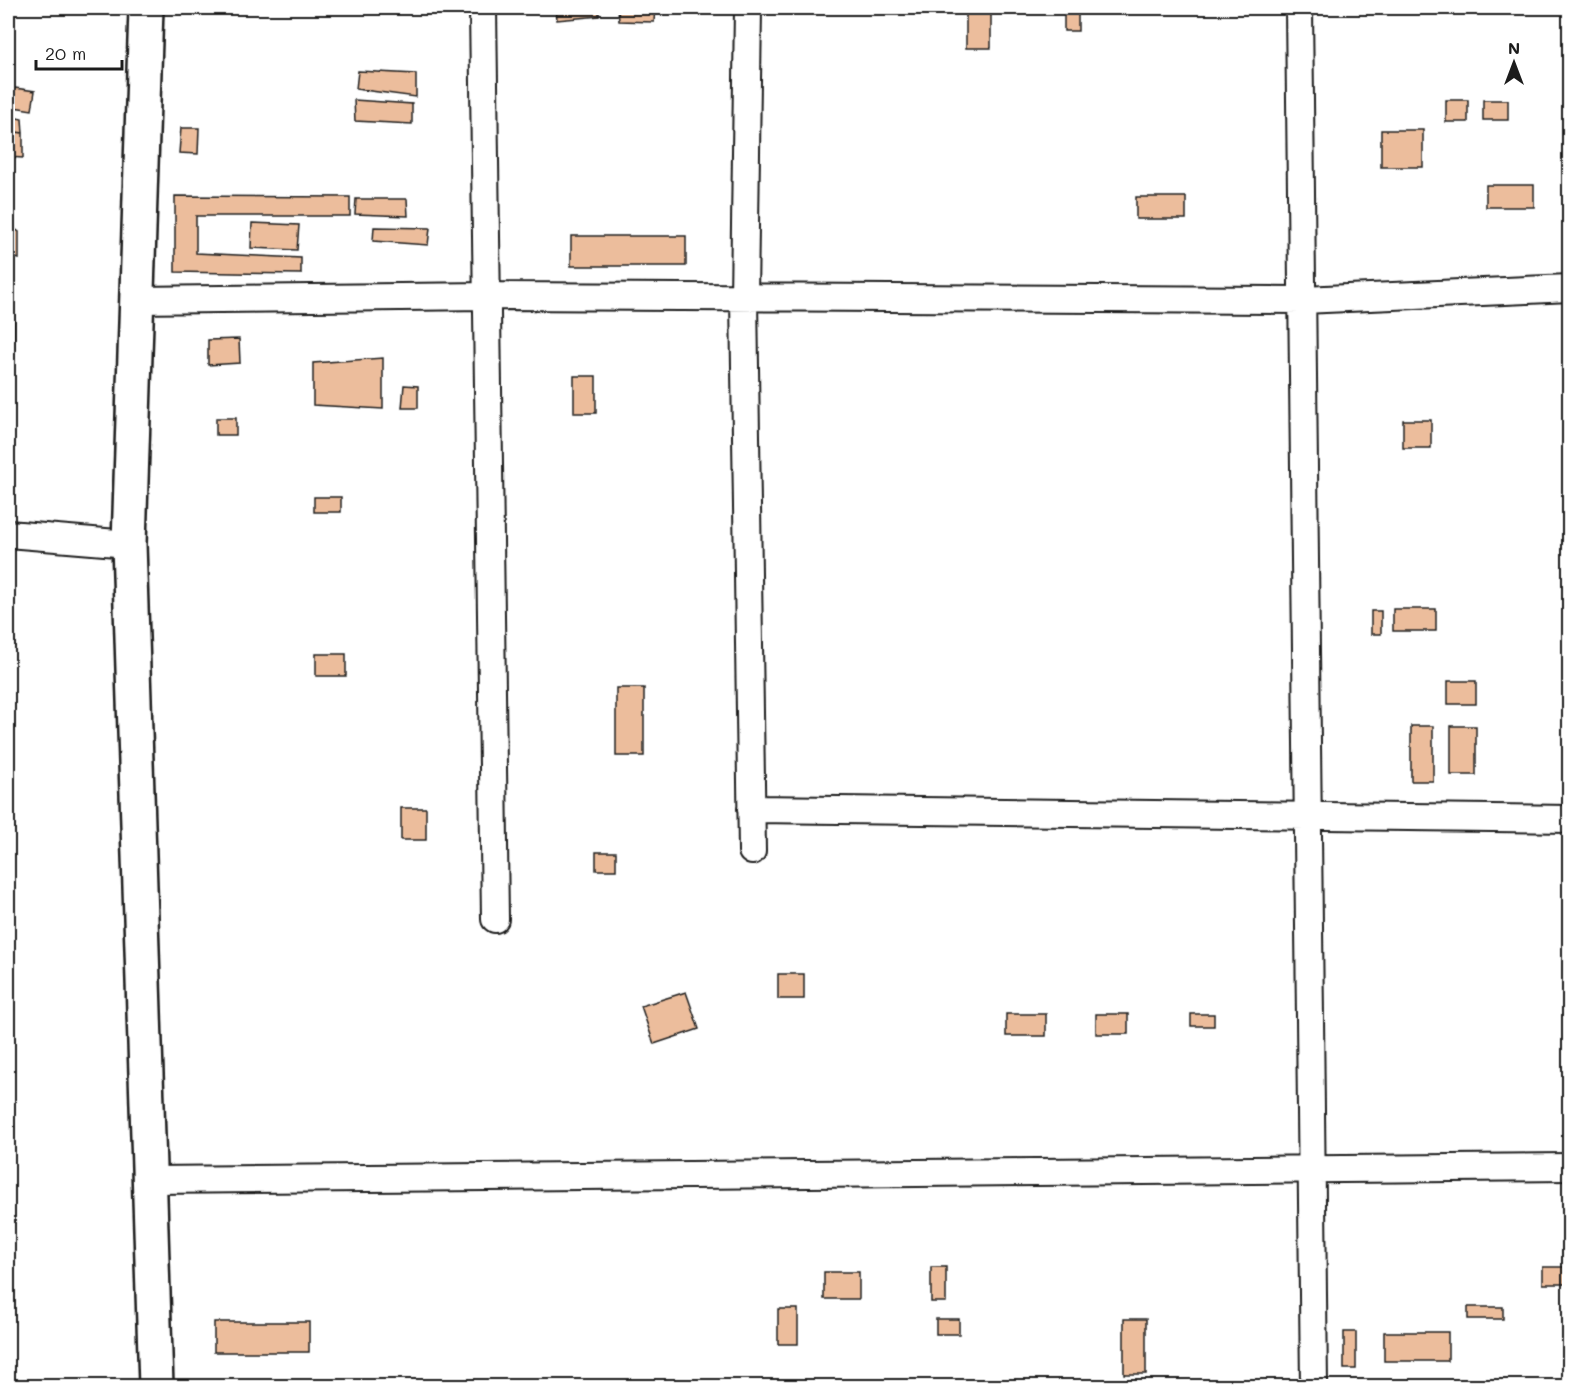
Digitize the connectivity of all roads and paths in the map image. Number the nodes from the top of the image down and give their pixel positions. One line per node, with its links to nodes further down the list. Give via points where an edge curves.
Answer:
1 (146, 8): 8 (main road)
2 (483, 8): 6 (street)
3 (748, 8): 7 (street)
4 (1299, 8): 9 (street)
5 (1569, 288): 9 (street)
6 (487, 296): 7 (street); 8 (street); 16 (street)
7 (744, 298): 9 (street); 12 (street)
8 (136, 300): 11 (main road)
9 (1303, 300): 13 (street)
10 (8, 534): 11 (street)
11 (129, 544): 19 (main road)
12 (751, 809): 13 (street); 15 (street)
13 (1308, 816): 14 (street); 18 (street)
14 (1569, 819)
15 (752, 851)
16 (495, 919)
17 (1569, 1167): 18 (street)
18 (1312, 1170): 19 (street); 21 (street)
19 (150, 1180): 20 (main road)
20 (156, 1386)
21 (1314, 1386)

